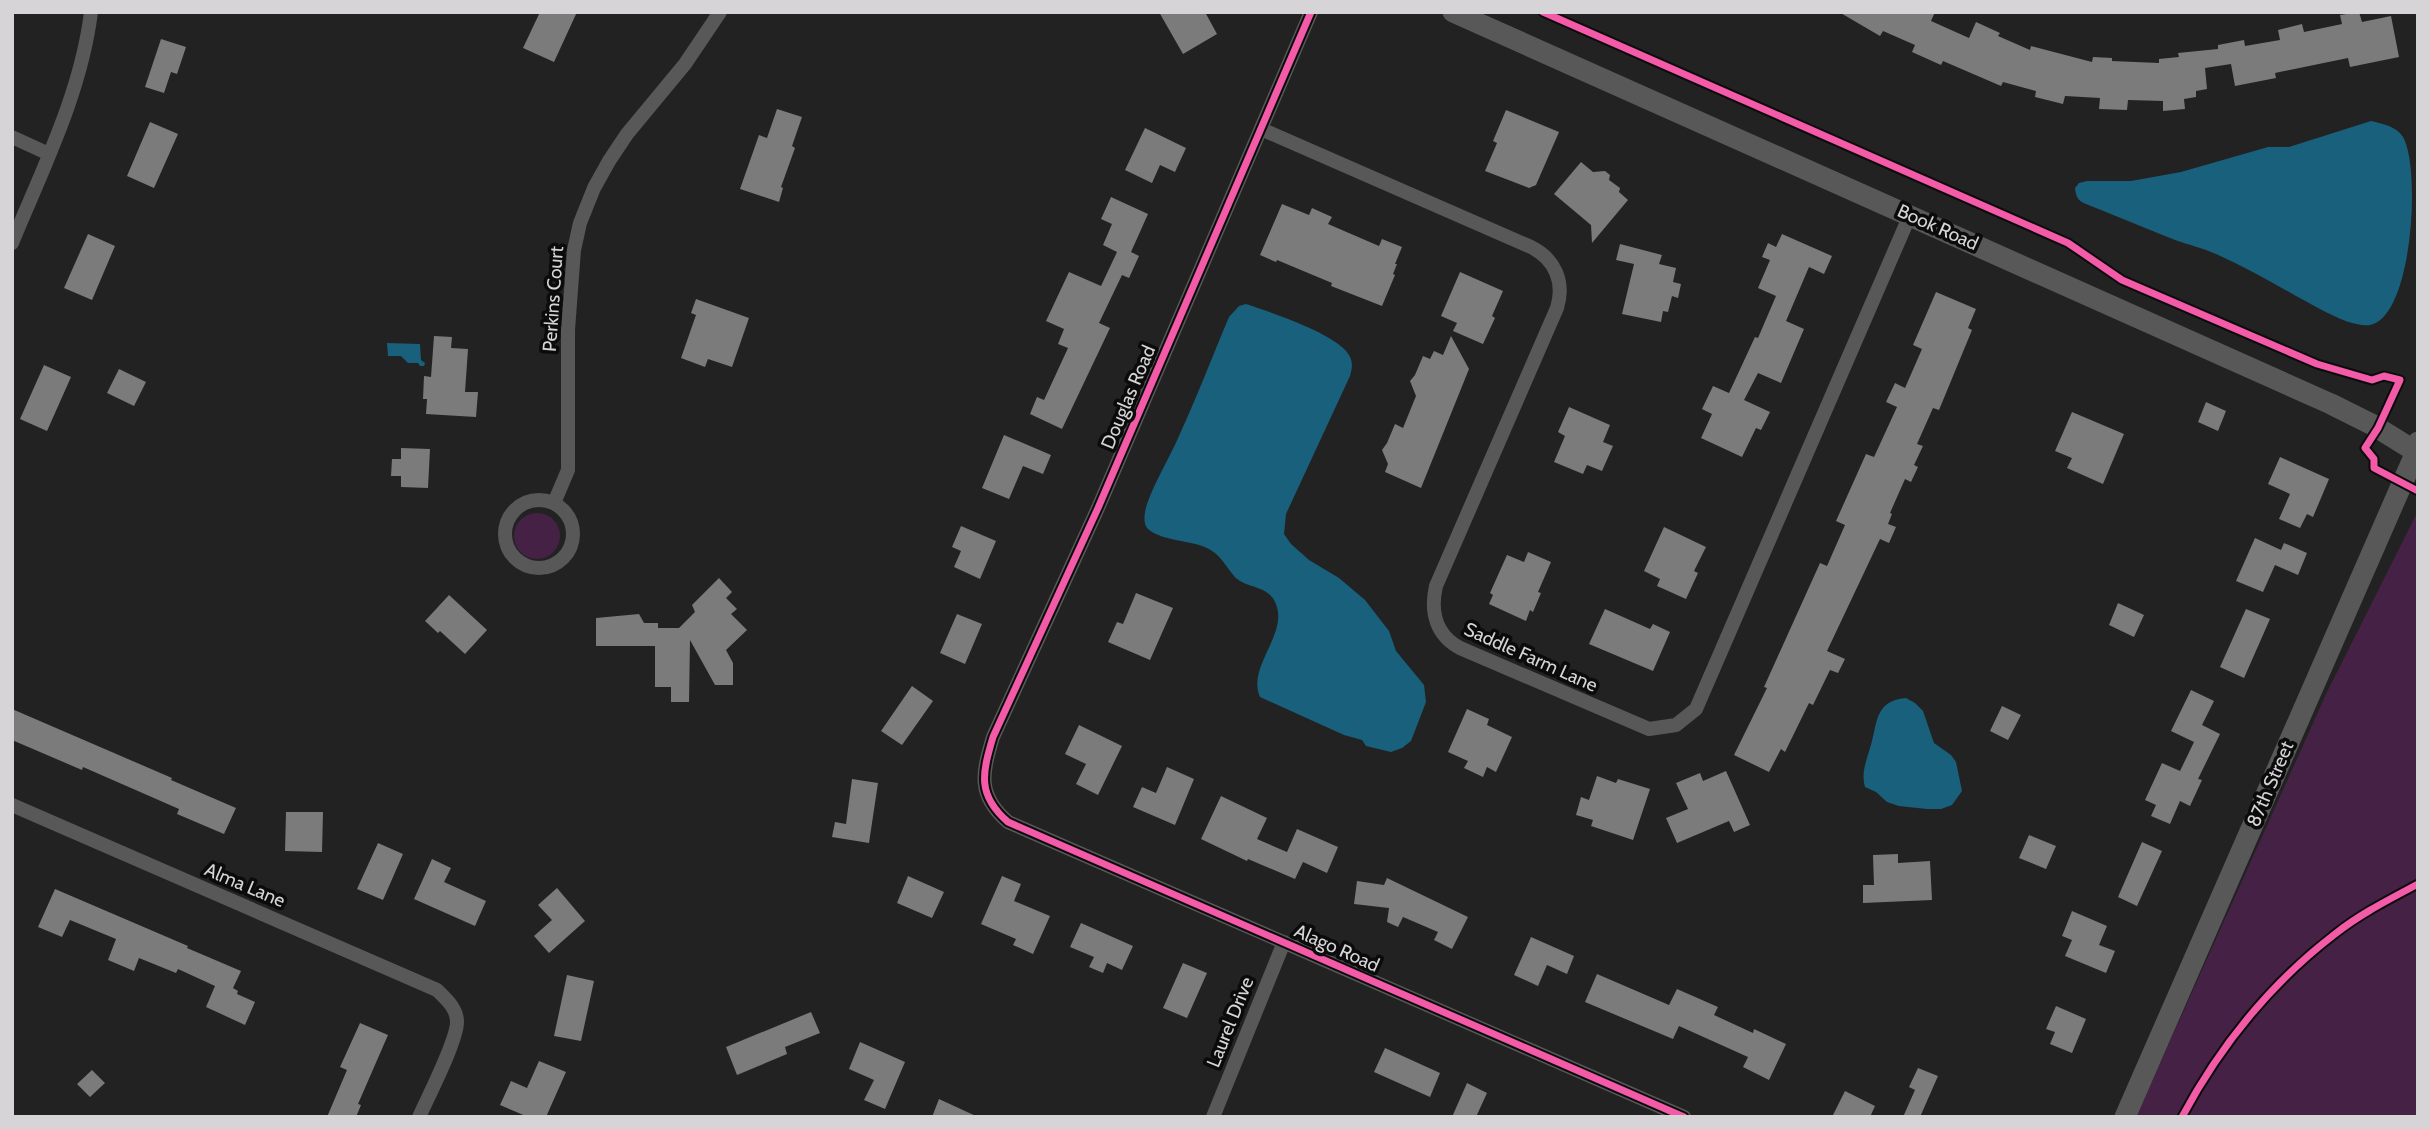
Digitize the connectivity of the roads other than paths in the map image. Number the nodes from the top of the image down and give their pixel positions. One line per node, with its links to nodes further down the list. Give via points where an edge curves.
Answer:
1 (91, 12): 7 (street, via 81,66)
2 (720, 12): 11 (street, Perkins Court, via 609,161 580,223 568,330 568,470)
3 (1311, 12): 5 (street, Douglas Road)
4 (1453, 12): 8 (street, Book Road)
5 (1261, 129): 8 (street, Saddle Farm Lane, via 1540,251 1553,266 1560,285 1557,308 1436,586 1433,611 1441,633 1454,645 1649,729 1676,725 1696,709); 12 (street, Douglas Road, via 1098,508 993,737 985,764)
6 (12, 137): 7 (street)
7 (49, 154): 9 (street)
8 (1910, 215): 10 (street, Book Road, via 2331,404)
9 (12, 243)
10 (2417, 449): 18 (street, 87th Street)
11 (554, 503): 11 (street, via 528,501 508,518 506,545 531,568 549,566 564,557 572,541 572,523)
12 (987, 796): 14 (street, Alago Road, via 1008,822)
13 (12, 805): 15 (street, Alma Lane, via 437,990 454,1011 455,1037)
14 (1284, 942): 16 (street, Laurel Drive); 17 (street, Alago Road)
15 (419, 1117)
16 (1213, 1117)
17 (1684, 1117)
18 (2125, 1117)

